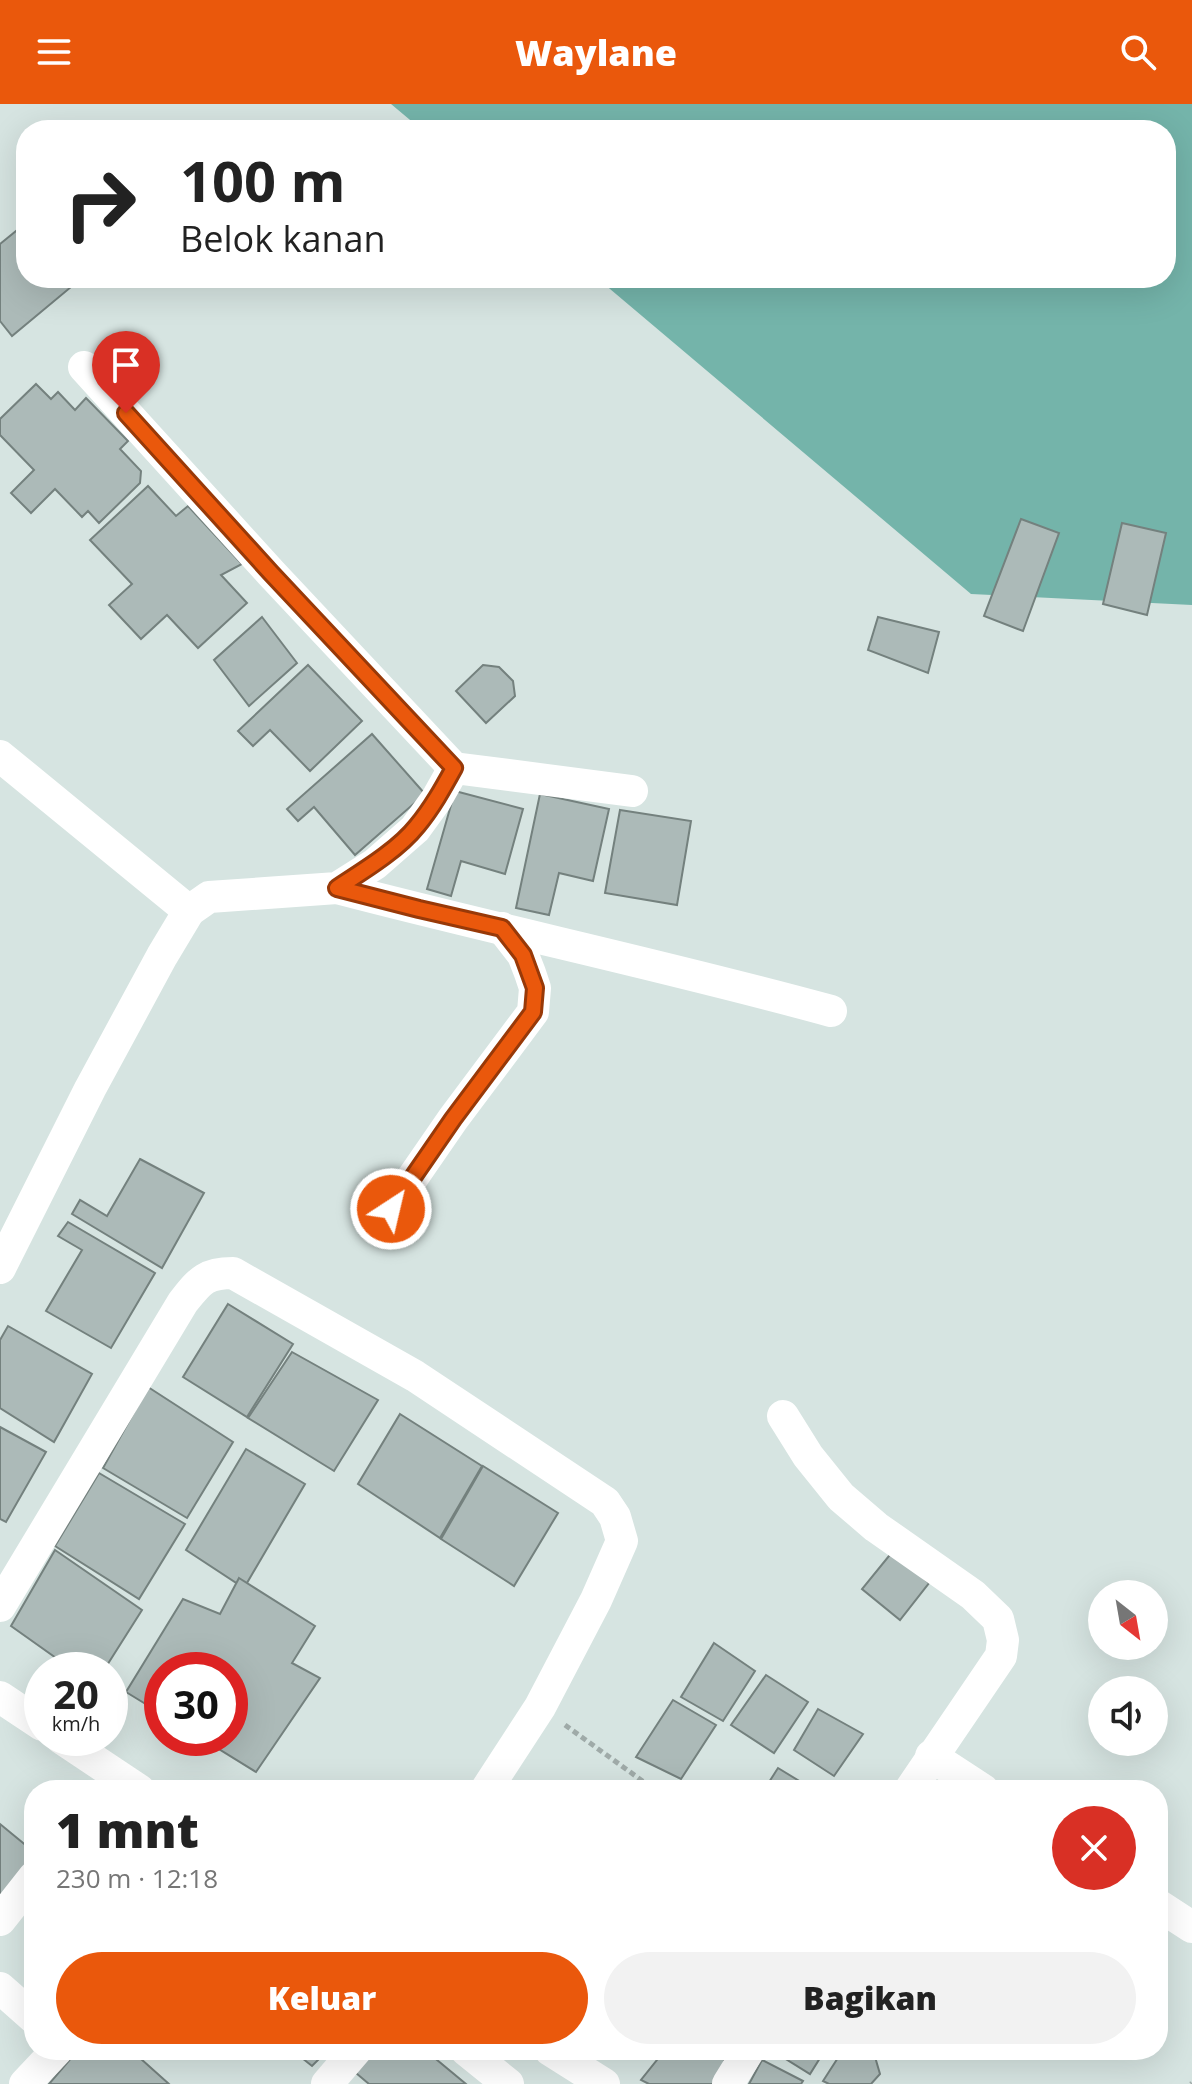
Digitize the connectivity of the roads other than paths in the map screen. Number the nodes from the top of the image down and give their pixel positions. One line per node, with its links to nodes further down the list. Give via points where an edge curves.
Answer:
1 (84, 367): 3 (street)
2 (0, 756): 6 (street)
3 (454, 768): 4 (street); 5 (street, via 415,829)
4 (632, 791)
5 (337, 888): 6 (street, via 209,897); 7 (street)
6 (189, 911): 10 (street, via 90,1089)
7 (502, 928): 8 (street); 9 (street, via 530,973 533,1012)
8 (831, 1011)
9 (391, 1209)
10 (0, 1268)
11 (783, 1416): 16 (street, via 841,1497 998,1619 1001,1656)
12 (0, 1606): 18 (street, via 183,1302 202,1279 233,1273 415,1376 605,1502 615,1517 622,1541 596,1600 540,1707)
13 (0, 1697): 14 (street)
14 (24, 1713)
15 (88, 1756): 17 (street)
16 (931, 1756): 19 (street); 20 (street)
17 (124, 1780)
18 (493, 1780)
19 (916, 1780)
20 (968, 1780)
21 (24, 1890): 23 (street)
22 (1168, 1911): 24 (street)
23 (0, 1920)
24 (1192, 1927)
25 (0, 1988): 26 (street)
26 (24, 2009)
27 (48, 2060): 32 (street)
28 (347, 2060): 33 (street)
29 (478, 2060): 34 (street)
30 (566, 2060): 35 (street)
31 (743, 2060): 36 (street)
32 (25, 2084)
33 (327, 2084)
34 (508, 2084)
35 (604, 2084)
36 (728, 2084)

